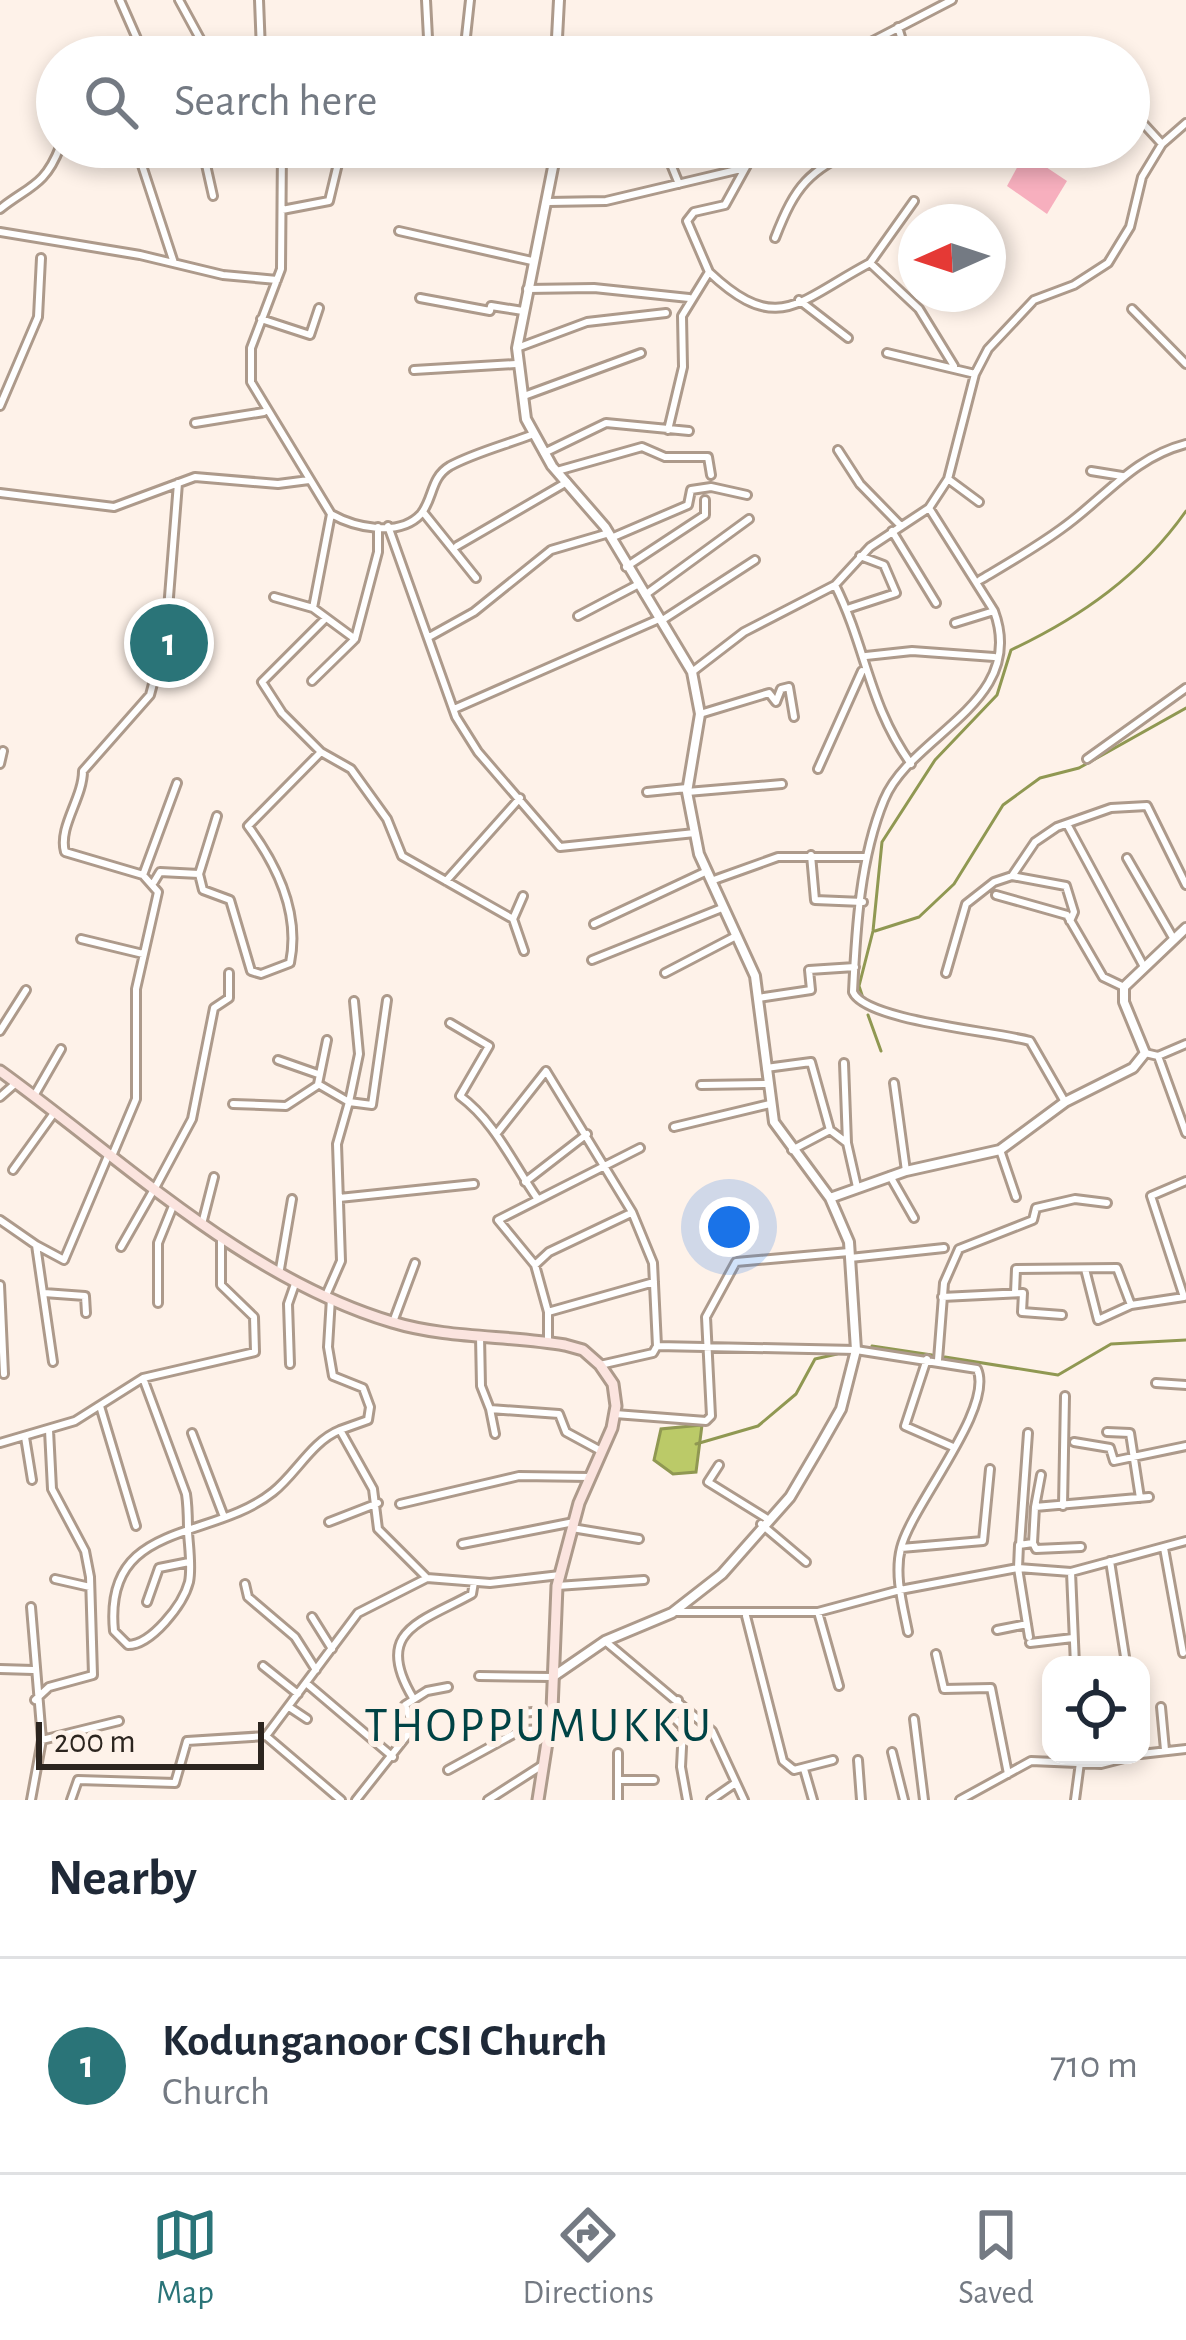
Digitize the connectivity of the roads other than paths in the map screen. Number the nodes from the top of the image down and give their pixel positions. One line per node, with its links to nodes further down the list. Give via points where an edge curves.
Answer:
1 (120, 0): 9 (street)
2 (179, 0): 10 (street)
3 (259, 0): 11 (street)
4 (426, 0): 12 (street)
5 (470, 0): 13 (street)
6 (559, 0): 14 (street)
7 (952, 0): 8 (street)
8 (898, 27): 15 (street); 16 (street)
9 (136, 36)
10 (199, 36)
11 (260, 36)
12 (428, 36)
13 (466, 36)
14 (557, 36)
15 (881, 36)
16 (901, 36)
17 (1186, 123): 19 (street)
18 (1150, 131): 19 (street)
19 (1162, 144): 20 (street)
20 (1150, 164)
21 (49, 168): 35 (street, via 28,194)
22 (143, 168): 42 (street)
23 (207, 168): 32 (street)
24 (282, 168): 36 (street)
25 (337, 168): 36 (street, via 328,201)
26 (554, 168): 34 (street)
27 (673, 168): 31 (street)
28 (746, 168): 31 (street); 44 (street, via 725,205 688,218)
29 (818, 168): 39 (street, via 790,197)
30 (1148, 168): 63 (street, via 1108,263 1034,300)
31 (679, 184): 34 (street, via 599,202)
32 (213, 196)
33 (914, 201): 43 (street)
34 (548, 202): 41 (street)
35 (0, 209)
36 (281, 210): 45 (street)
37 (399, 231): 41 (street)
38 (0, 232): 42 (street)
39 (775, 238)
40 (41, 258): 65 (street, via 38,317)
41 (532, 261): 46 (street)
42 (174, 263): 45 (street)
43 (870, 263): 49 (street); 61 (street, via 920,309)
44 (709, 272): 48 (street); 49 (street, via 765,310)
45 (277, 280): 54 (street)
46 (527, 289): 48 (street); 52 (street)
47 (420, 298): 52 (street)
48 (689, 298): 68 (street)
49 (799, 300): 55 (street)
50 (319, 308): 54 (street, via 310,335)
51 (1132, 309): 60 (street)
52 (523, 311): 56 (street)
53 (666, 313): 56 (street, via 586,322)
54 (261, 320): 66 (street, via 250,367)
55 (848, 338)
56 (517, 347): 59 (street)
57 (641, 353): 64 (street)
58 (887, 353): 61 (street)
59 (516, 364): 62 (street); 64 (street)
60 (1186, 364)
61 (954, 366): 63 (street)
62 (414, 370)
63 (974, 374): 78 (street)
64 (521, 398): 70 (street)
65 (0, 406)
66 (264, 412): 67 (street); 79 (street)
67 (195, 423)
68 (668, 430): 69 (street); 73 (street, via 606,424)
69 (689, 431)
70 (531, 435): 73 (street); 87 (street, via 451,466 436,477)
71 (1186, 444): 77 (street, via 1156,452)
72 (838, 450): 90 (street)
73 (544, 453): 74 (street)
74 (557, 471): 76 (street, via 642,447 665,457 706,456); 80 (street)
75 (1091, 471): 77 (street)
76 (712, 475)
77 (1122, 476): 100 (street, via 1063,529)
78 (948, 479): 85 (street); 86 (street)
79 (309, 480): 81 (street); 88 (street)
80 (567, 482): 94 (street); 95 (street)
81 (178, 483): 82 (street, via 114,507); 142 (street, via 171,598 150,694 82,770 83,789 62,840 64,852)
82 (0, 493)
83 (747, 495): 94 (street, via 691,490 688,506)
84 (705, 500): 98 (street, via 704,515)
85 (979, 502)
86 (929, 508): 90 (street); 100 (street)
87 (423, 512): 91 (street); 99 (street)
88 (331, 514): 92 (street); 106 (street)
89 (749, 519): 103 (street)
90 (900, 525): 93 (street)
91 (388, 526): 92 (street); 113 (street)
92 (378, 527): 114 (street)
93 (892, 531): 96 (street); 105 (street)
94 (610, 535): 98 (street); 113 (street, via 550,550 474,613)
95 (457, 545)
96 (860, 556): 102 (street); 107 (street, via 884,565 896,593)
97 (755, 560): 111 (street)
98 (626, 567): 101 (street)
99 (476, 578)
100 (980, 580): 108 (street)
101 (638, 584): 103 (street); 109 (street)
102 (835, 585): 107 (street); 118 (street, via 744,632)
103 (645, 595): 111 (street)
104 (274, 597): 106 (street)
105 (936, 603)
106 (313, 608): 110 (street)
107 (847, 609): 115 (street)
108 (994, 611): 112 (street); 116 (street, via 1003,638)
109 (578, 616)
110 (326, 618): 114 (street); 125 (street, via 262,682)
111 (660, 620): 118 (street); 121 (street)
112 (955, 623)
113 (429, 638): 121 (street)
114 (355, 639): 119 (street)
115 (866, 656): 116 (street); 117 (street)
116 (996, 657): 128 (street, via 972,708)
117 (862, 670): 128 (street); 129 (street)
118 (692, 672): 122 (street)
119 (312, 681)
120 (1186, 688): 126 (street)
121 (454, 710): 134 (street)
122 (700, 714): 123 (street, via 770,693 776,702 788,687); 132 (street)
123 (794, 717)
124 (3, 751): 127 (street)
125 (321, 752): 141 (street, via 248,826 294,917 290,963 251,970 230,900 203,890); 146 (street, via 351,770 402,856)
126 (1087, 759)
127 (0, 764)
128 (911, 764): 139 (street, via 884,798)
129 (818, 769)
130 (177, 783): 142 (street)
131 (782, 784): 132 (street)
132 (688, 790): 133 (street); 137 (street)
133 (647, 792)
134 (520, 798): 137 (street, via 560,847); 146 (street)
135 (218, 816): 141 (street)
136 (1067, 824): 143 (street, via 1035,842); 147 (street, via 1147,806); 162 (street)
137 (695, 833): 144 (street)
138 (811, 855): 139 (street); 144 (street); 150 (street, via 815,900)
139 (864, 857): 150 (street)
140 (1127, 858): 157 (street)
141 (199, 874): 145 (street, via 160,872)
142 (143, 875): 145 (street)
143 (1012, 876): 153 (street, via 1066,886); 166 (street, via 965,904)
144 (707, 877): 151 (street); 154 (street)
145 (154, 882): 160 (street)
146 (445, 882): 152 (street)
147 (1186, 885)
148 (996, 895): 153 (street)
149 (523, 896): 152 (street)
150 (863, 902): 163 (street)
151 (722, 908): 156 (street); 161 (street)
152 (513, 920): 159 (street)
153 (1070, 921): 167 (street, via 1103,977)
154 (594, 924)
155 (1186, 928): 157 (street)
156 (737, 935): 165 (street); 169 (street)
157 (1172, 936): 162 (street)
158 (81, 939): 160 (street)
159 (524, 951)
160 (143, 954): 206 (street, via 136,1099)
161 (592, 960)
162 (1143, 964): 167 (street)
163 (855, 967): 169 (street, via 808,970 811,990); 192 (street, via 854,995 866,1008 1030,1041)
164 (229, 973): 216 (street, via 229,998 214,1008 192,1118)
165 (665, 973)
166 (946, 974)
167 (1124, 987): 177 (street)
168 (26, 989): 173 (street)
169 (758, 998): 181 (street)
170 (387, 1000): 191 (street, via 372,1106)
171 (354, 1001): 191 (street, via 359,1054)
172 (450, 1023): 199 (street, via 489,1046 460,1096)
173 (0, 1031)
174 (326, 1040): 183 (street)
175 (1186, 1044): 178 (street)
176 (61, 1049): 189 (street)
177 (1145, 1053): 178 (street); 192 (street, via 1132,1068)
178 (1158, 1056): 196 (street)
179 (278, 1060): 183 (street)
180 (844, 1063): 202 (street)
181 (766, 1068): 186 (street); 198 (street, via 811,1063)
182 (0, 1071): 184 (main road)
183 (318, 1074): 187 (street)
184 (16, 1083): 189 (main road); 190 (street)
185 (894, 1083): 209 (street)
186 (767, 1084): 188 (street); 193 (street)
187 (318, 1085): 191 (street); 194 (street, via 286,1106)
188 (701, 1085)
189 (34, 1096): 195 (main road)
190 (0, 1097)
191 (350, 1102): 218 (street, via 338,1144)
192 (1065, 1102): 205 (street)
193 (770, 1104): 197 (street); 204 (street)
194 (233, 1105)
195 (54, 1113): 206 (main road); 208 (street)
196 (1184, 1120): 200 (street)
197 (674, 1127)
198 (830, 1130): 202 (street); 204 (street)
199 (497, 1133): 201 (street, via 546,1071); 213 (street)
200 (1186, 1133)
201 (586, 1134): 207 (street); 213 (street)
202 (848, 1143): 215 (street)
203 (640, 1148): 207 (street)
204 (792, 1150): 220 (street)
205 (1000, 1150): 209 (street); 217 (street)
206 (110, 1158): 216 (main road); 229 (street, via 64,1260)
207 (606, 1168): 219 (street); 224 (street)
208 (13, 1170)
209 (906, 1172): 210 (street)
210 (890, 1176): 215 (street); 225 (street)
211 (214, 1177): 227 (street)
212 (1186, 1181): 244 (street, via 1151,1196)
213 (525, 1182): 219 (street)
214 (474, 1184): 218 (street)
215 (857, 1186): 220 (street)
216 (153, 1191): 223 (main road); 230 (street)
217 (1016, 1197)
218 (339, 1198): 242 (street, via 341,1261)
219 (536, 1198): 234 (street, via 498,1220)
220 (830, 1198): 232 (street)
221 (292, 1199): 235 (street)
222 (1107, 1203): 243 (street, via 1075,1199 1036,1208 1033,1220 967,1242 947,1267)
223 (172, 1206): 227 (main road); 245 (street, via 158,1243)
224 (632, 1212): 234 (street); 238 (street)
225 (914, 1218)
226 (0, 1220): 229 (street)
227 (202, 1225): 228 (main road)
228 (221, 1236): 235 (main road); 263 (street, via 221,1285 254,1317 259,1346)
229 (36, 1245): 240 (street)
230 (122, 1247)
231 (944, 1248): 232 (street)
232 (850, 1255): 255 (street, via 736,1262 706,1317); 256 (street)
233 (415, 1263): 251 (street)
234 (535, 1265): 249 (street)
235 (280, 1269): 237 (main road)
236 (1085, 1269): 241 (street, via 1016,1269); 246 (street, via 1119,1269); 246 (street, via 1096,1319)
237 (297, 1278): 242 (main road); 260 (street, via 288,1304)
238 (654, 1282): 249 (street); 254 (street)
239 (0, 1285): 262 (street)
240 (44, 1293): 248 (street, via 78,1292); 259 (street)
241 (1015, 1293): 243 (street); 250 (street, via 1023,1293 1022,1312)
242 (329, 1295): 251 (main road); 271 (street, via 333,1376 363,1388 370,1407 363,1424)
243 (942, 1297): 258 (street)
244 (1185, 1297): 246 (street); 247 (street)
245 (158, 1303)
246 (1131, 1305)
247 (1186, 1311)
248 (86, 1312)
249 (548, 1312): 253 (street)
250 (1062, 1315)
251 (393, 1322): 252 (main road)
252 (480, 1336): 253 (main road); 268 (street)
253 (548, 1342): 261 (main road, via 583,1350)
254 (657, 1346): 255 (street); 261 (street)
255 (706, 1347): 256 (street); 269 (street, via 710,1418)
256 (856, 1350): 257 (street); 293 (street, via 841,1409 790,1497)
257 (927, 1359): 258 (street); 280 (street, via 905,1426)
258 (938, 1360): 280 (street, via 972,1366 980,1376)
259 (53, 1362)
260 (290, 1364)
261 (600, 1365): 269 (main road, via 613,1384)
262 (4, 1374)
263 (143, 1378): 267 (street); 297 (street, via 186,1494)
264 (1156, 1383): 265 (street)
265 (1186, 1385)
266 (1064, 1396): 290 (street)
267 (100, 1406): 270 (street); 296 (street)
268 (490, 1409): 275 (street); 281 (street, via 560,1414 566,1432)
269 (615, 1414): 281 (main road)
270 (49, 1430): 276 (street); 317 (street, via 52,1489 85,1551)
271 (340, 1430): 288 (street); 292 (street, via 274,1492)
272 (1028, 1432): 302 (street)
273 (1107, 1432): 282 (street, via 1130,1433)
274 (192, 1433): 292 (street)
275 (495, 1434)
276 (26, 1437): 278 (street); 287 (street)
277 (1075, 1442): 282 (street, via 1100,1443 1114,1461)
278 (0, 1443)
279 (1186, 1446): 282 (street)
280 (953, 1447): 304 (street)
281 (601, 1450): 286 (main road)
282 (1136, 1456): 290 (street, via 1144,1498)
283 (719, 1465): 293 (street, via 708,1482)
284 (990, 1469): 304 (street, via 983,1540)
285 (1041, 1475): 291 (street)
286 (590, 1477): 289 (street, via 519,1476); 295 (main road)
287 (32, 1480)
288 (378, 1503): 294 (street); 311 (street, via 378,1529)
289 (400, 1504)
290 (1063, 1506): 291 (street)
291 (1035, 1507): 300 (street)
292 (224, 1516): 297 (street)
293 (764, 1521): 308 (street); 321 (street, via 722,1574)
294 (329, 1522)
295 (573, 1525): 298 (street); 301 (street); 314 (main road)
296 (136, 1526)
297 (188, 1527): 307 (street); 307 (street, via 134,1559 117,1579 114,1631 128,1645 147,1640 184,1594)
298 (639, 1539)
299 (1186, 1541): 305 (street)
300 (1033, 1543): 302 (street); 303 (street)
301 (462, 1544)
302 (1020, 1545): 309 (street)
303 (1081, 1547)
304 (901, 1548): 318 (street)
305 (1165, 1548): 306 (street); 331 (street)
306 (1110, 1561): 310 (street); 334 (street)
307 (190, 1562): 319 (street, via 159,1568)
308 (806, 1562)
309 (1018, 1568): 310 (street); 318 (street); 325 (street)
310 (1071, 1572): 328 (street)
311 (428, 1578): 315 (street); 330 (street, via 358,1613)
312 (55, 1579): 317 (street)
313 (644, 1580): 314 (street)
314 (559, 1581): 315 (street); 340 (main road)
315 (474, 1582): 345 (street, via 472,1594 412,1624 397,1646)
316 (244, 1585): 338 (street)
317 (90, 1587): 346 (street, via 93,1675 49,1687)
318 (900, 1590): 322 (street); 327 (street)
319 (147, 1602)
320 (31, 1606): 337 (street)
321 (672, 1612): 323 (street); 329 (street)
322 (818, 1612): 323 (street); 343 (street)
323 (746, 1616): 369 (street, via 783,1761)
324 (312, 1617): 330 (street)
325 (1027, 1624): 326 (street); 328 (street, via 1029,1640)
326 (997, 1630)
327 (908, 1632)
328 (1072, 1638): 333 (street)
329 (605, 1640): 340 (street); 347 (street)
330 (332, 1649): 338 (street)
331 (1183, 1653)
332 (936, 1654): 371 (street, via 944,1689 990,1686)
333 (1075, 1656)
334 (1125, 1656)
335 (263, 1666): 344 (street)
336 (0, 1669): 337 (street)
337 (33, 1670): 346 (street)
338 (316, 1670): 341 (street)
339 (479, 1676): 340 (street)
340 (553, 1677): 350 (main road)
341 (306, 1683): 344 (street); 363 (street)
342 (448, 1687): 345 (street)
343 (839, 1687)
344 (298, 1694): 348 (street)
345 (413, 1698): 363 (street, via 405,1706 413,1728)
346 (35, 1700): 357 (street)
347 (678, 1700): 374 (street, via 712,1731); 382 (street, via 672,1716 683,1727)
348 (289, 1707): 352 (street); 356 (street)
349 (1161, 1707): 359 (street)
350 (552, 1710): 351 (street); 355 (main road)
351 (473, 1718)
352 (307, 1719)
353 (914, 1719): 388 (street)
354 (119, 1721): 357 (street)
355 (550, 1729): 368 (main road); 370 (street, via 521,1730)
356 (266, 1736): 377 (street, via 187,1741 176,1783 77,1780); 378 (street)
357 (42, 1739): 376 (street)
358 (1186, 1749): 359 (street)
359 (1165, 1750): 361 (street)
360 (892, 1752): 387 (street)
361 (1150, 1752)
362 (618, 1753): 372 (street)
363 (393, 1757): 375 (street)
364 (833, 1760): 369 (street)
365 (858, 1760): 386 (street)
366 (1042, 1760): 371 (street)
367 (1080, 1764): 390 (street)
368 (542, 1766): 379 (street); 380 (main road)
369 (804, 1768): 385 (street)
370 (448, 1770)
371 (1008, 1774): 389 (street)
372 (618, 1780): 373 (street); 381 (street)
373 (654, 1780)
374 (734, 1784): 383 (street); 384 (street)
375 (360, 1798)
376 (31, 1800)
377 (70, 1800)
378 (341, 1800)
379 (488, 1800)
380 (538, 1800)
381 (618, 1800)
382 (687, 1800)
383 (711, 1800)
384 (744, 1800)
385 (813, 1800)
386 (861, 1800)
387 (904, 1800)
388 (924, 1800)
389 (960, 1800)
390 (1075, 1800)

